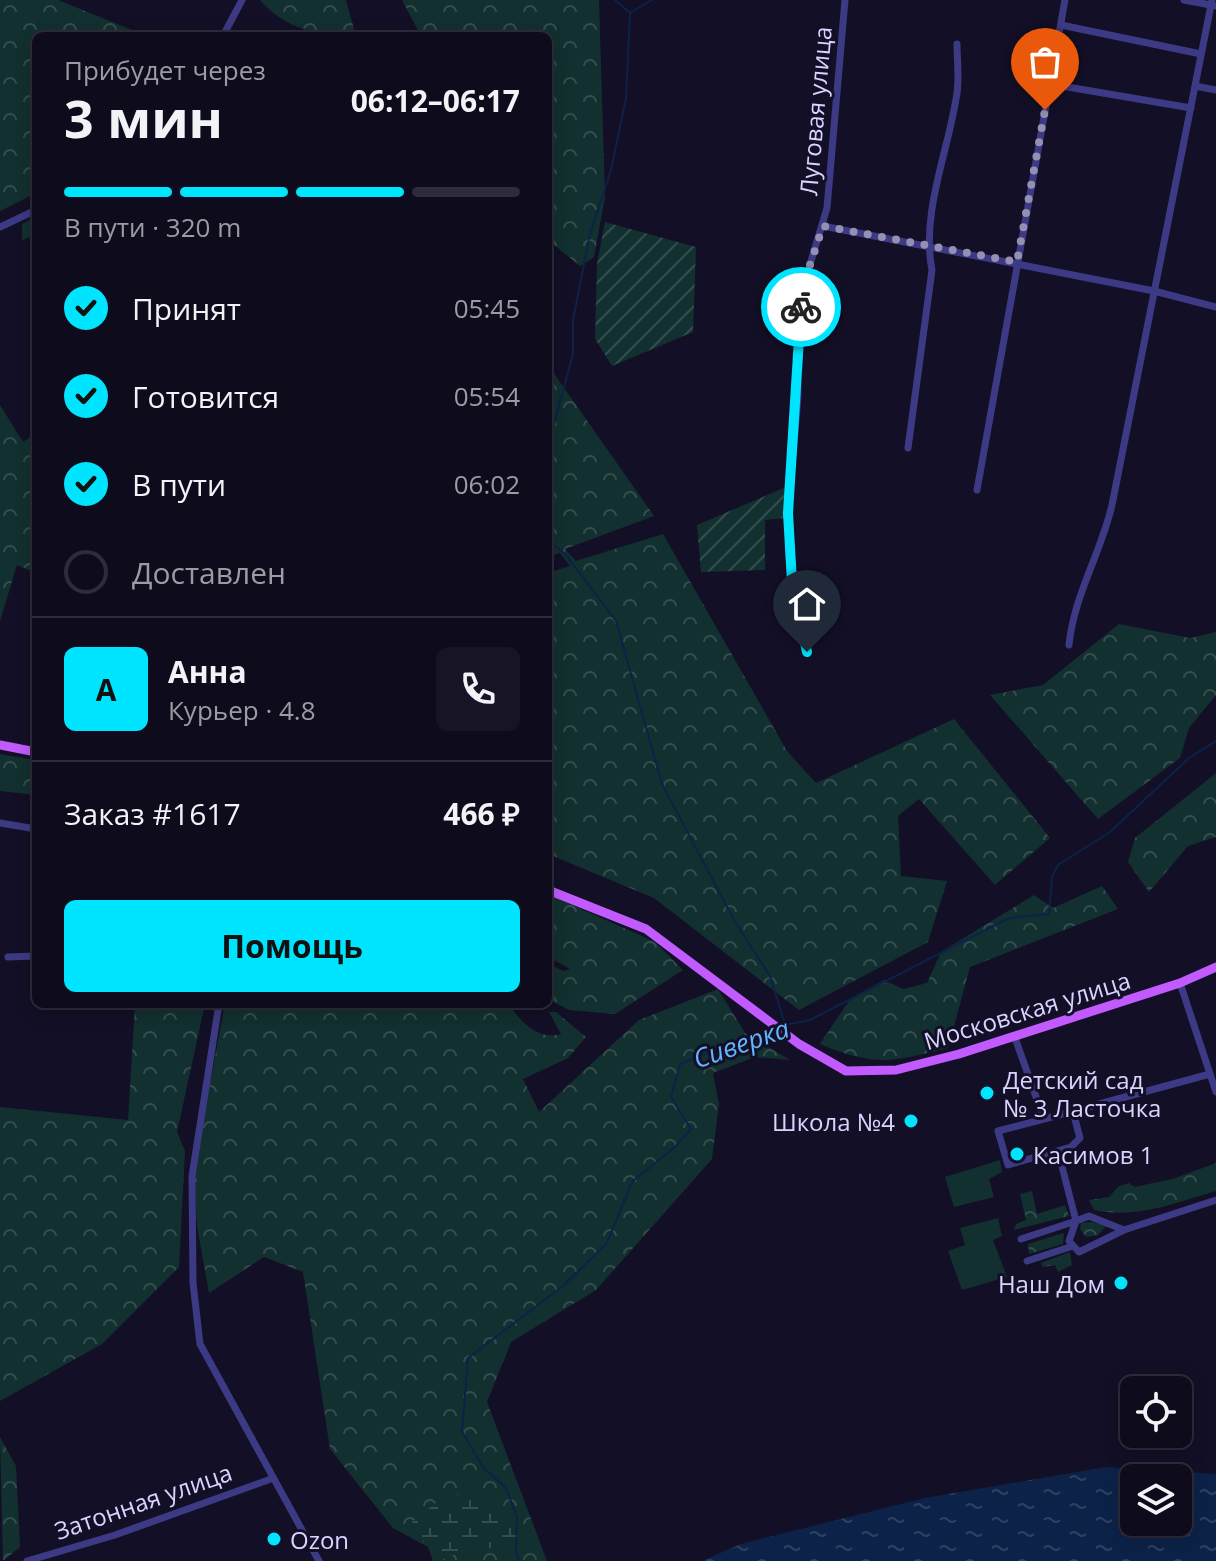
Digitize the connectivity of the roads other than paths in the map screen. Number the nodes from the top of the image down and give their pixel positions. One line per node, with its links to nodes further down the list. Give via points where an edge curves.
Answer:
1 (242, 0): 7 (street)
2 (845, 0): 15 (street, Луговая улица)
3 (1065, 0): 6 (street)
4 (1184, 0): 5 (street)
5 (1213, 4): 9 (street)
6 (1061, 25): 9 (street); 10 (street)
7 (225, 32)
8 (957, 44): 17 (street, via 957,98)
9 (1201, 54): 11 (street)
10 (1050, 84): 13 (street); 18 (street)
11 (1195, 86): 12 (street); 13 (street)
12 (1216, 90)
13 (1191, 108): 19 (street)
14 (32, 212): 16 (street)
15 (823, 226): 17 (street); 24 (street, Луговая улица, via 808,271 797,334 798,397 788,513 792,582)
16 (0, 227)
17 (927, 246): 18 (street); 21 (street, via 932,270)
18 (1017, 262): 19 (street); 22 (street)
19 (1154, 291): 20 (street); 23 (street, via 1105,534 1072,615)
20 (1216, 307)
21 (908, 448)
22 (977, 490)
23 (1069, 645)
24 (807, 652)
25 (0, 745): 26 (main road)
26 (32, 751)
27 (0, 823): 28 (street)
28 (32, 828)
29 (552, 892): 35 (main road, Московская улица, via 646,929 799,1044 846,1071 896,1070)
30 (32, 956): 31 (street)
31 (8, 957)
32 (1216, 967): 33 (main road, Московская улица)
33 (1180, 983): 35 (main road, Московская улица); 36 (street)
34 (218, 1008): 47 (street, via 192,1176 193,1283 200,1344)
35 (1015, 1038): 39 (street)
36 (1210, 1074): 37 (street); 38 (street)
37 (1216, 1092)
38 (1073, 1112): 39 (street); 40 (street, via 1080,1138)
39 (1044, 1119): 40 (street, via 998,1131 1008,1165)
40 (1058, 1151): 42 (street)
41 (1216, 1200): 43 (street)
42 (1076, 1221): 43 (street, via 1089,1216); 44 (street); 45 (street, via 1069,1241)
43 (1124, 1230): 45 (street, via 1079,1252)
44 (1021, 1239)
45 (1073, 1246): 46 (street)
46 (1027, 1261)
47 (271, 1479): 48 (street, Затонная улица); 49 (street)
48 (27, 1561)
49 (319, 1561)

